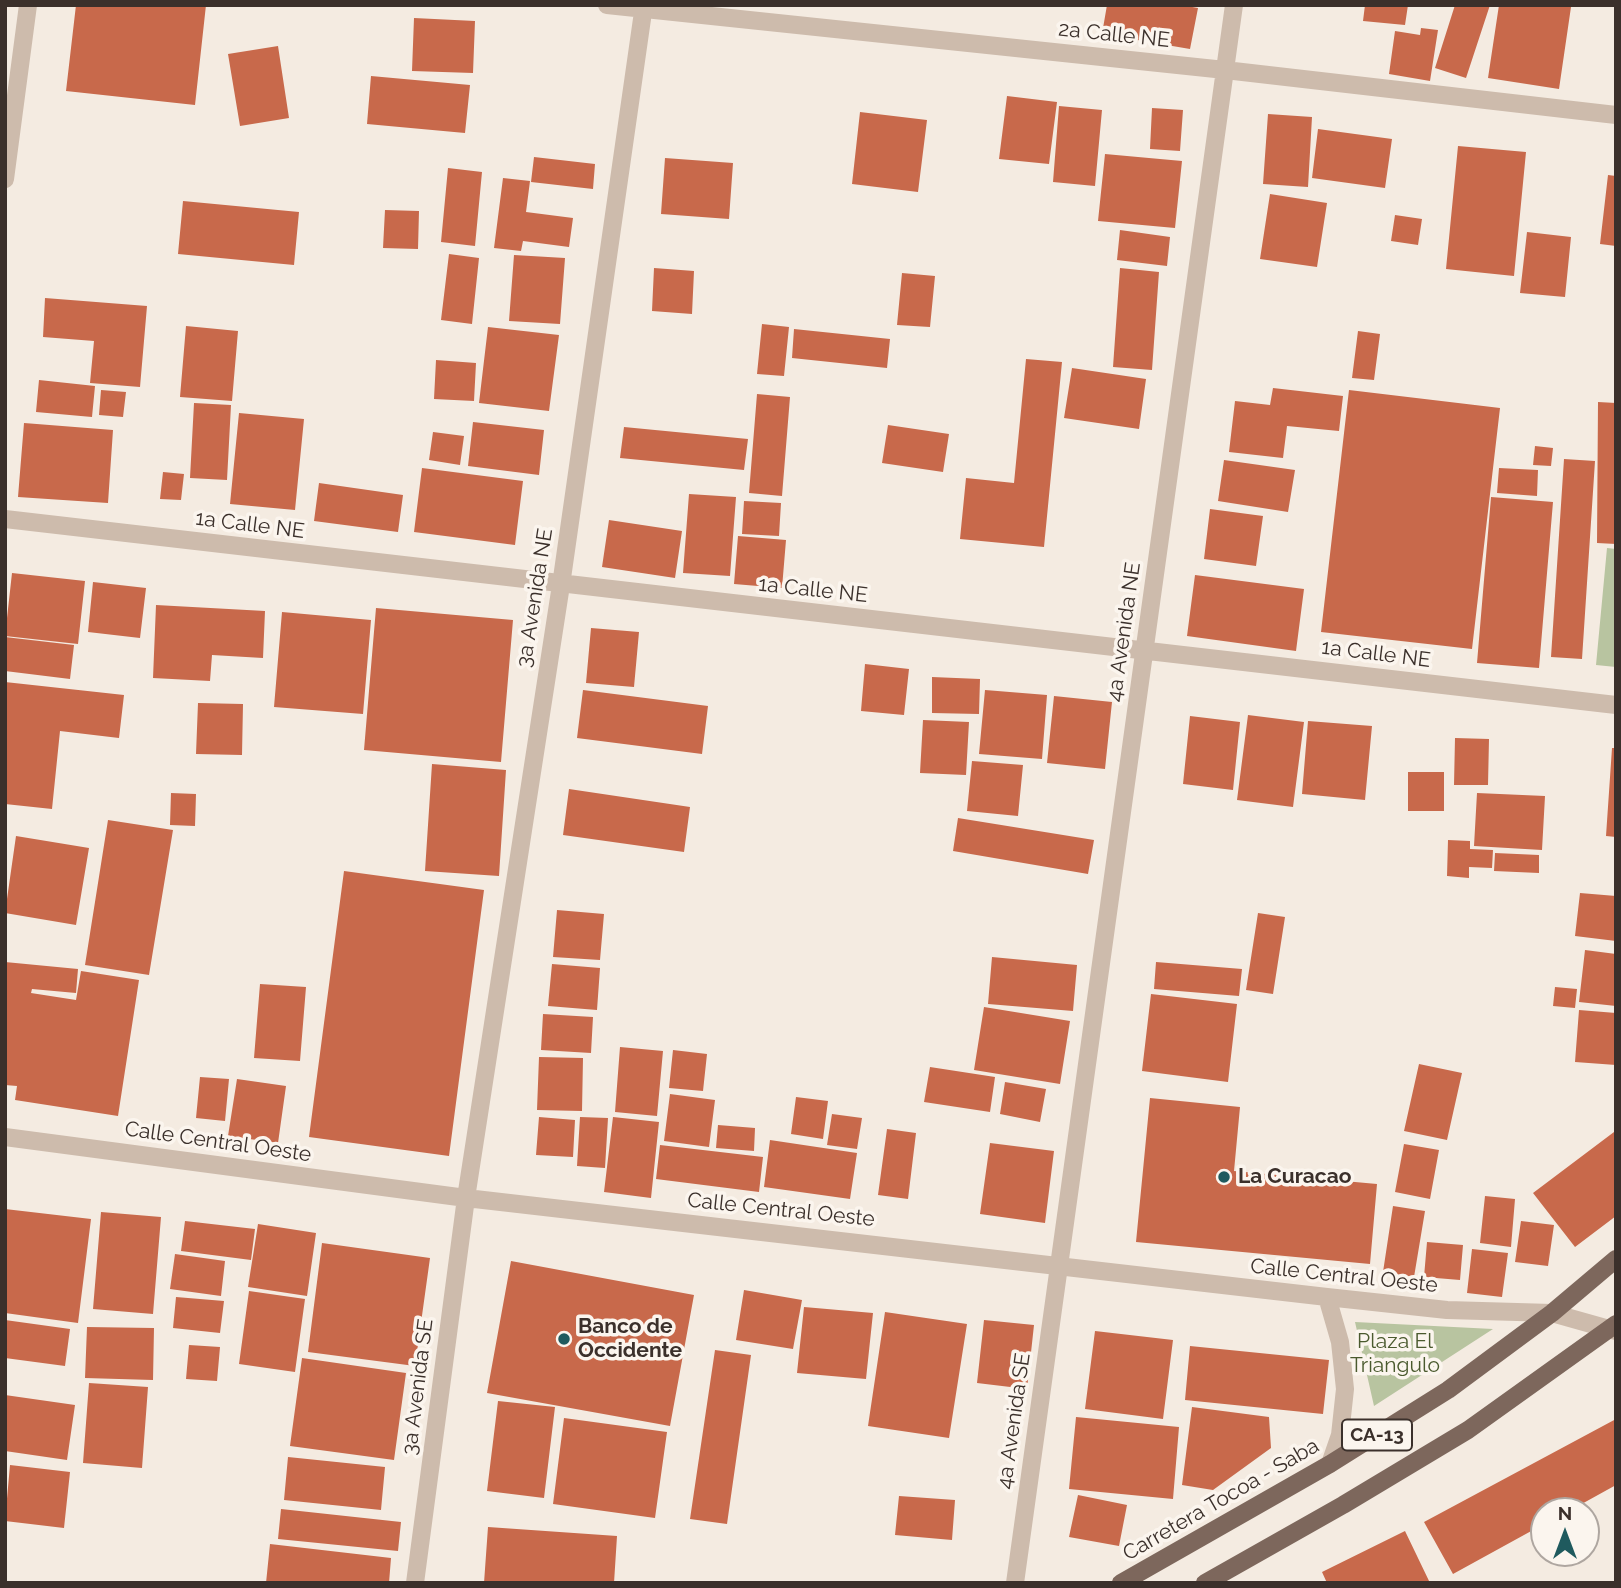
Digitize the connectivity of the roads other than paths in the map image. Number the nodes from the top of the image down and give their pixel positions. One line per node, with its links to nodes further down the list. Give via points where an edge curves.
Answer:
1 (28, 5): 7 (street)
2 (607, 5): 4 (street, 2a Calle NE)
3 (1234, 5): 5 (street, 4a Avenida NE)
4 (644, 7): 5 (street, 2a Calle NE); 9 (street, 3a Avenida NE)
5 (1225, 70): 6 (street, 2a Calle NE); 10 (street, 4a Avenida NE)
6 (1616, 115)
7 (5, 179)
8 (5, 519): 9 (street, 1a Calle NE)
9 (561, 585): 10 (street, 1a Calle NE); 13 (street, 3a Avenida NE)
10 (1144, 650): 11 (street, 1a Calle NE); 15 (street, 4a Avenida NE)
11 (1616, 705)
12 (5, 1137): 13 (street, Calle Central Oeste)
13 (466, 1198): 15 (street, Calle Central Oeste); 20 (street, 3a Avenida SE)
14 (1616, 1259): 17 (main road, Carretera Tocoa - Saba / CA-13)
15 (1059, 1265): 16 (street, Calle Central Oeste); 21 (street, 4a Avenida SE)
16 (1326, 1297): 17 (street, Calle Central Oeste, via 1447,1310); 19 (street, via 1340,1342 1345,1389 1340,1435)
17 (1552, 1313): 18 (street, Calle Central Oeste); 19 (main road, Carretera Tocoa - Saba / CA-13, via 1448,1390)
18 (1614, 1328): 23 (main road, CA-13, via 1468,1430)
19 (1331, 1464): 22 (main road, Carretera Tocoa - Saba / CA-13)
20 (415, 1583)
21 (1015, 1583)
22 (1121, 1583)
23 (1205, 1583)

